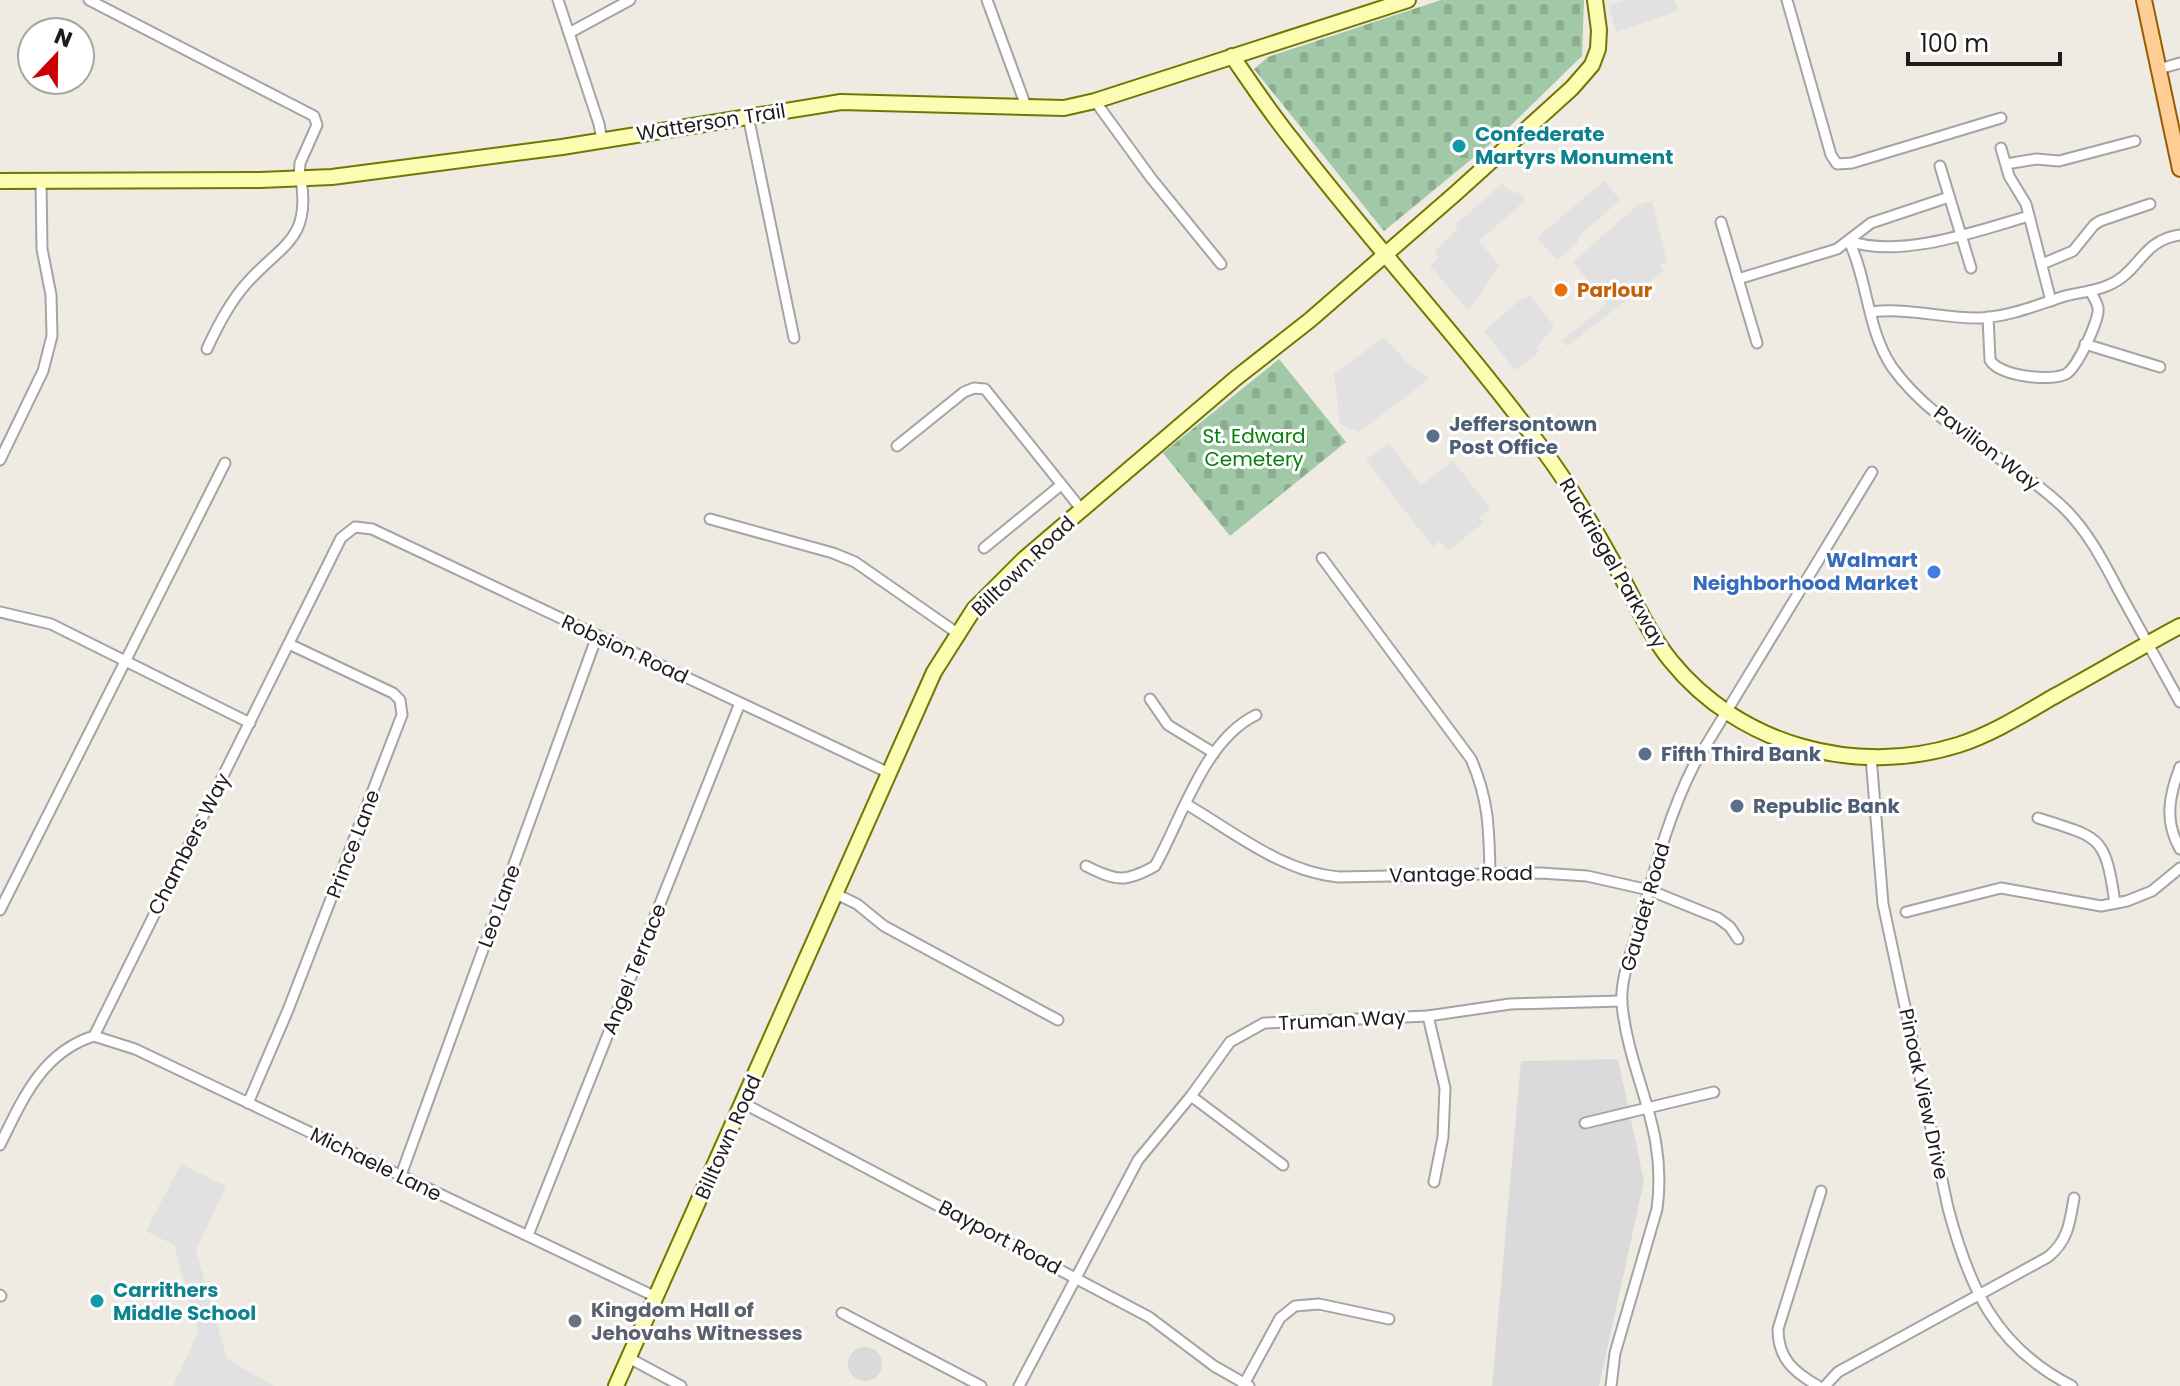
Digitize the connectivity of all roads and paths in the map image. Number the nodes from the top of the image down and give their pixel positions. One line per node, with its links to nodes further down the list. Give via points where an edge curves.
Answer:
1 (89, 0): 24 (street, via 314,116 317,125 300,163)
2 (558, 0): 10 (street)
3 (630, 0): 10 (street)
4 (987, 0): 15 (street)
5 (1408, 0): 9 (main road, Watterson Trail)
6 (1595, 0): 34 (main road, Billtown Road, via 1598,49 1582,77)
7 (1787, 0): 17 (street, via 1837,164)
8 (2144, 0): 13 (main road)
9 (1382, 4): 11 (main road, Watterson Trail)
10 (569, 33): 18 (street)
11 (1232, 56): 14 (main road, Watterson Trail); 34 (main road, Ruckriegel Parkway, via 1296,145)
12 (2180, 63): 13 (street)
13 (2159, 69): 23 (main road)
14 (1095, 101): 15 (main road, Watterson Trail); 35 (street)
15 (1027, 109): 16 (main road, Watterson Trail, via 861,102)
16 (748, 116): 18 (main road, Watterson Trail); 43 (street)
17 (2001, 118)
18 (602, 140): 24 (main road, Watterson Trail)
19 (2135, 141): 21 (street, via 2059,161)
20 (2001, 148): 21 (street)
21 (2006, 164): 29 (street)
22 (1940, 166): 27 (street)
23 (2180, 169)
24 (300, 179): 26 (main road, Watterson Trail); 46 (street, via 304,200 294,238 244,286)
25 (0, 181): 26 (main road, Watterson Trail)
26 (41, 181): 49 (street, via 52,336 43,371)
27 (1949, 197): 32 (street); 33 (street, via 1871,223)
28 (2150, 204): 36 (street, via 2100,221 2073,251)
29 (2029, 216): 32 (street); 36 (street)
30 (1721, 222): 38 (street)
31 (2180, 235): 39 (street, via 2154,243 2121,279)
32 (1960, 236): 33 (street, via 1869,248); 37 (street)
33 (1849, 241): 38 (street); 41 (street, Pavilion Way)
34 (1386, 253): 53 (main road, Billtown Road); 68 (main road, Ruckriegel Parkway, via 1552,461 1670,660)
35 (1221, 264)
36 (2042, 264): 40 (street)
37 (1971, 268)
38 (1738, 279): 44 (street)
39 (2090, 291): 40 (street); 45 (street, via 2099,311)
40 (2051, 301): 42 (street)
41 (1871, 312): 42 (street, via 1901,309); 63 (street, Pavilion Way, via 1884,353 1903,380 1939,415 2039,486 2093,543)
42 (1988, 317): 45 (street, via 1990,360 2000,371 2066,374)
43 (794, 338)
44 (1757, 343)
45 (2085, 344): 47 (street)
46 (207, 349)
47 (2160, 367)
48 (897, 446): 52 (street, via 964,392 985,389)
49 (1, 454)
50 (225, 463): 64 (street)
51 (1872, 472): 68 (street, Gaudet Road)
52 (1061, 485): 53 (street); 56 (street)
53 (1082, 510): 60 (main road, Billtown Road, via 990,591)
54 (710, 519): 60 (street, via 855,562)
55 (359, 527): 61 (street, Robsion Road); 62 (street, Chambers Way, via 341,538)
56 (984, 548)
57 (1322, 558): 80 (street, via 1471,759 1488,811)
58 (0, 612): 64 (street, via 51,624)
59 (2180, 626): 63 (main road, Ruckriegel Parkway)
60 (957, 633): 74 (main road, Billtown Road)
61 (597, 636): 67 (street, Robsion Road); 99 (street, Leo Lane)
62 (289, 644): 70 (street, Chambers Way); 93 (street, Prince Lane, via 393,693 402,715)
63 (2148, 644): 66 (street, Pavilion Way); 72 (main road, Ruckriegel Parkway, via 1985,735 1933,752)
64 (125, 660): 70 (street); 84 (street)
65 (1150, 699): 71 (street, via 1168,725)
66 (2180, 702)
67 (740, 703): 74 (street, Robsion Road); 103 (street, Angel Terrace)
68 (1726, 713): 72 (main road, Ruckriegel Parkway, via 1804,748); 81 (street, Gaudet Road, via 1680,791)
69 (1256, 715): 71 (street, via 1230,732)
70 (250, 723): 90 (street, Chambers Way)
71 (1214, 753): 75 (street)
72 (1871, 757): 105 (street, Pinoak View Drive, via 1883,904 1948,1208 1961,1258)
73 (2180, 767): 77 (street, via 2169,803 2172,834)
74 (889, 773): 82 (main road, Billtown Road)
75 (1186, 804): 78 (street, via 1155,866 1117,880); 80 (street, Vantage Road, via 1289,865 1312,873)
76 (2038, 818): 83 (street, via 2100,843)
77 (2180, 849)
78 (1086, 866)
79 (2180, 868): 83 (street, via 2152,891)
80 (1490, 873): 81 (street, Vantage Road, via 1587,876)
81 (1649, 890): 86 (street, Vantage Road, via 1718,918); 87 (street, Gaudet Road)
82 (836, 894): 89 (street, via 884,926); 94 (main road, Billtown Road)
83 (2115, 903): 85 (street, via 2090,905 2001,888)
84 (0, 910)
85 (1906, 912)
86 (1738, 939)
87 (1622, 1001): 88 (street, Truman Way, via 1510,1004); 95 (street, Gaudet Road)
88 (1428, 1016): 92 (street, Truman Way, via 1264,1023 1230,1042); 100 (street, via 1445,1088)
89 (1058, 1020)
90 (94, 1036): 93 (street, Michaele Lane, via 135,1049); 97 (street, via 78,1041 43,1069)
91 (1714, 1092): 95 (street)
92 (1191, 1096): 98 (street); 104 (street, Truman Way, via 1138,1160)
93 (248, 1103): 99 (street, Michaele Lane)
94 (743, 1103): 104 (street, Bayport Road); 106 (main road, Billtown Road)
95 (1649, 1108): 96 (street); 115 (street, Gaudet Road, via 1660,1171 1657,1209 1615,1353)
96 (1585, 1123)
97 (0, 1143)
98 (1283, 1165)
99 (401, 1175): 103 (street, Michaele Lane)
100 (1434, 1182)
101 (1821, 1191): 116 (street, via 1778,1329 1785,1361)
102 (2074, 1198): 105 (street, via 2067,1233 2056,1250)
103 (528, 1235): 106 (street, Michaele Lane)
104 (1076, 1277): 110 (street, Bayport Road, via 1159,1323); 114 (street, Truman Way)
105 (1978, 1295): 117 (street, via 1838,1372); 118 (street, Pinoak View Drive, via 2021,1351)
106 (656, 1297): 109 (main road, Billtown Road)
107 (842, 1313): 113 (street)
108 (1389, 1319): 110 (street, via 1319,1304 1295,1306 1280,1318)
109 (629, 1358): 111 (main road, Billtown Road); 112 (street)
110 (1245, 1385)
111 (616, 1386)
112 (681, 1386)
113 (981, 1386)
114 (1019, 1386)
115 (1611, 1386)
116 (1818, 1386)
117 (1825, 1386)
118 (2072, 1386)

